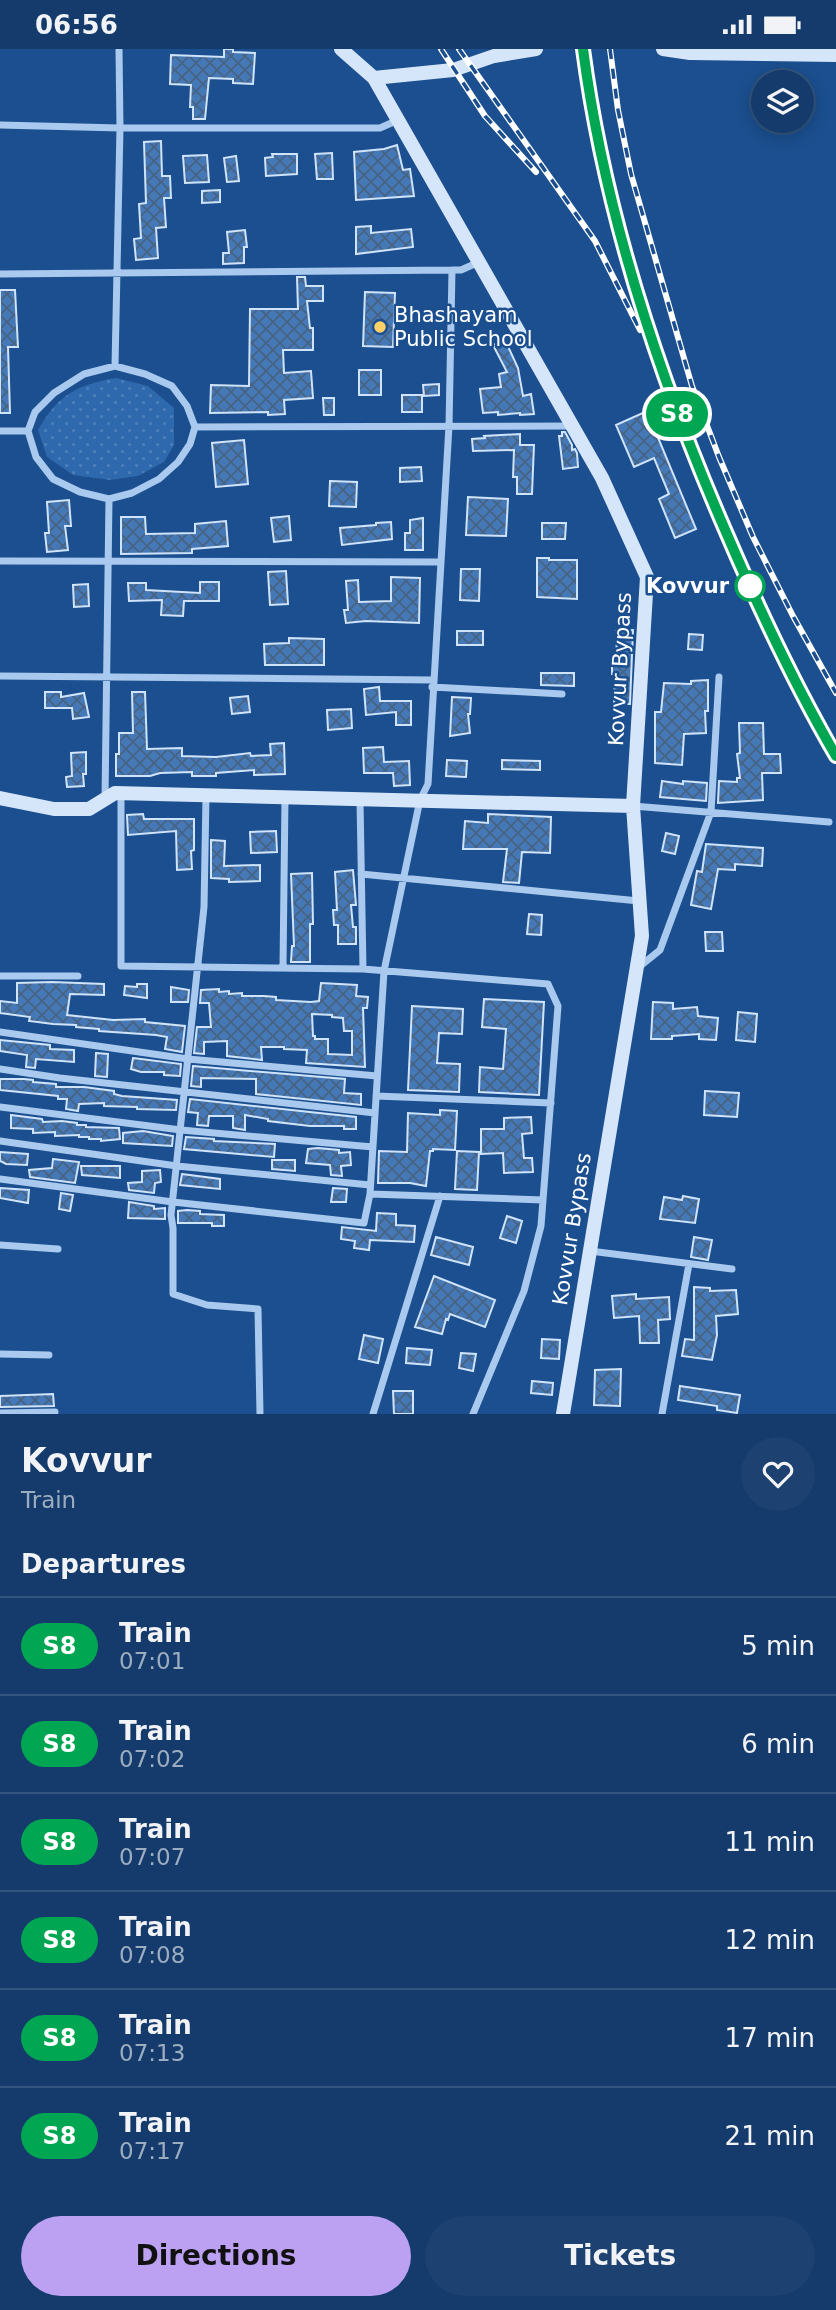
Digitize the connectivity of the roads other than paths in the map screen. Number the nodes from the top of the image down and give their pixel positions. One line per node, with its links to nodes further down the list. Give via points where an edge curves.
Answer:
1 (119, 49): 10 (street)
2 (341, 49): 7 (street, Kovvur Bypass)
3 (536, 49): 5 (street)
4 (663, 49): 6 (street)
5 (493, 53): 7 (street, via 453,70)
6 (836, 55)
7 (374, 78): 8 (street, Kovvur Bypass)
8 (398, 120): 10 (street, via 380,128); 11 (street, Kovvur Bypass)
9 (0, 125): 10 (street)
10 (120, 128): 14 (street)
11 (479, 262): 12 (street); 17 (street, Kovvur Bypass)
12 (452, 270): 14 (street); 16 (street)
13 (0, 274): 14 (street)
14 (116, 274): 15 (street)
15 (115, 366): 18 (street, via 172,386 187,406); 20 (street, via 84,375 54,393 35,412)
16 (449, 426): 17 (street); 18 (street); 24 (street)
17 (573, 426): 37 (street, Kovvur Bypass, via 646,577)
18 (194, 427): 21 (street, via 190,445 159,479)
19 (0, 431): 20 (street)
20 (28, 431): 21 (street, via 36,457 53,479)
21 (109, 499): 22 (street)
22 (108, 560): 23 (street); 24 (street); 26 (street)
23 (0, 561)
24 (440, 562): 28 (street)
25 (0, 676): 26 (street)
26 (107, 677): 28 (street); 34 (street)
27 (719, 677): 38 (street)
28 (433, 683): 29 (street); 36 (street, via 428,784)
29 (562, 694)
30 (121, 793): 31 (street); 34 (street); 43 (street, via 121,966)
31 (206, 795): 32 (street); 43 (street)
32 (285, 797): 35 (street); 44 (street)
33 (0, 798): 34 (street, via 54,809 89,809)
34 (105, 799)
35 (360, 799): 36 (street); 40 (street)
36 (420, 800): 37 (street); 41 (street)
37 (633, 806): 38 (street); 42 (street, Kovvur Bypass)
38 (711, 812): 39 (street); 46 (street, via 660,950)
39 (829, 823)
40 (361, 874): 41 (street); 45 (street)
41 (404, 878): 42 (street); 47 (street)
42 (639, 901): 46 (street, Kovvur Bypass, via 642,936)
43 (198, 966): 44 (street); 51 (street)
44 (283, 967): 45 (street)
45 (363, 969): 47 (street)
46 (636, 970): 71 (street, Kovvur Bypass)
47 (384, 971): 53 (street); 56 (street, via 548,984 558,1006)
48 (0, 976): 49 (street)
49 (78, 976)
50 (0, 1032): 51 (street)
51 (188, 1059): 53 (street); 54 (street)
52 (0, 1069): 54 (street)
53 (377, 1076): 55 (street)
54 (185, 1092): 58 (street); 59 (street)
55 (376, 1096): 56 (street); 58 (street)
56 (551, 1103): 67 (street)
57 (0, 1107): 59 (street)
58 (375, 1113): 61 (street)
59 (181, 1130): 61 (street); 62 (street)
60 (0, 1141): 62 (street)
61 (373, 1147): 64 (street)
62 (177, 1166): 64 (street); 68 (street)
63 (0, 1179): 68 (street)
64 (370, 1185): 65 (street)
65 (370, 1194): 66 (street); 68 (street, via 364,1223)
66 (440, 1196): 67 (street); 79 (street)
67 (543, 1200): 80 (street, via 524,1291)
68 (173, 1202): 78 (street, via 173,1294 207,1305 258,1309)
69 (0, 1245): 70 (street)
70 (58, 1249)
71 (590, 1251): 72 (street); 81 (street, Kovvur Bypass)
72 (689, 1264): 73 (street); 82 (street)
73 (732, 1269)
74 (0, 1354): 75 (street)
75 (49, 1355)
76 (55, 1412): 77 (street)
77 (0, 1413)
78 (260, 1414)
79 (373, 1414)
80 (473, 1414)
81 (563, 1414)
82 (662, 1414)

